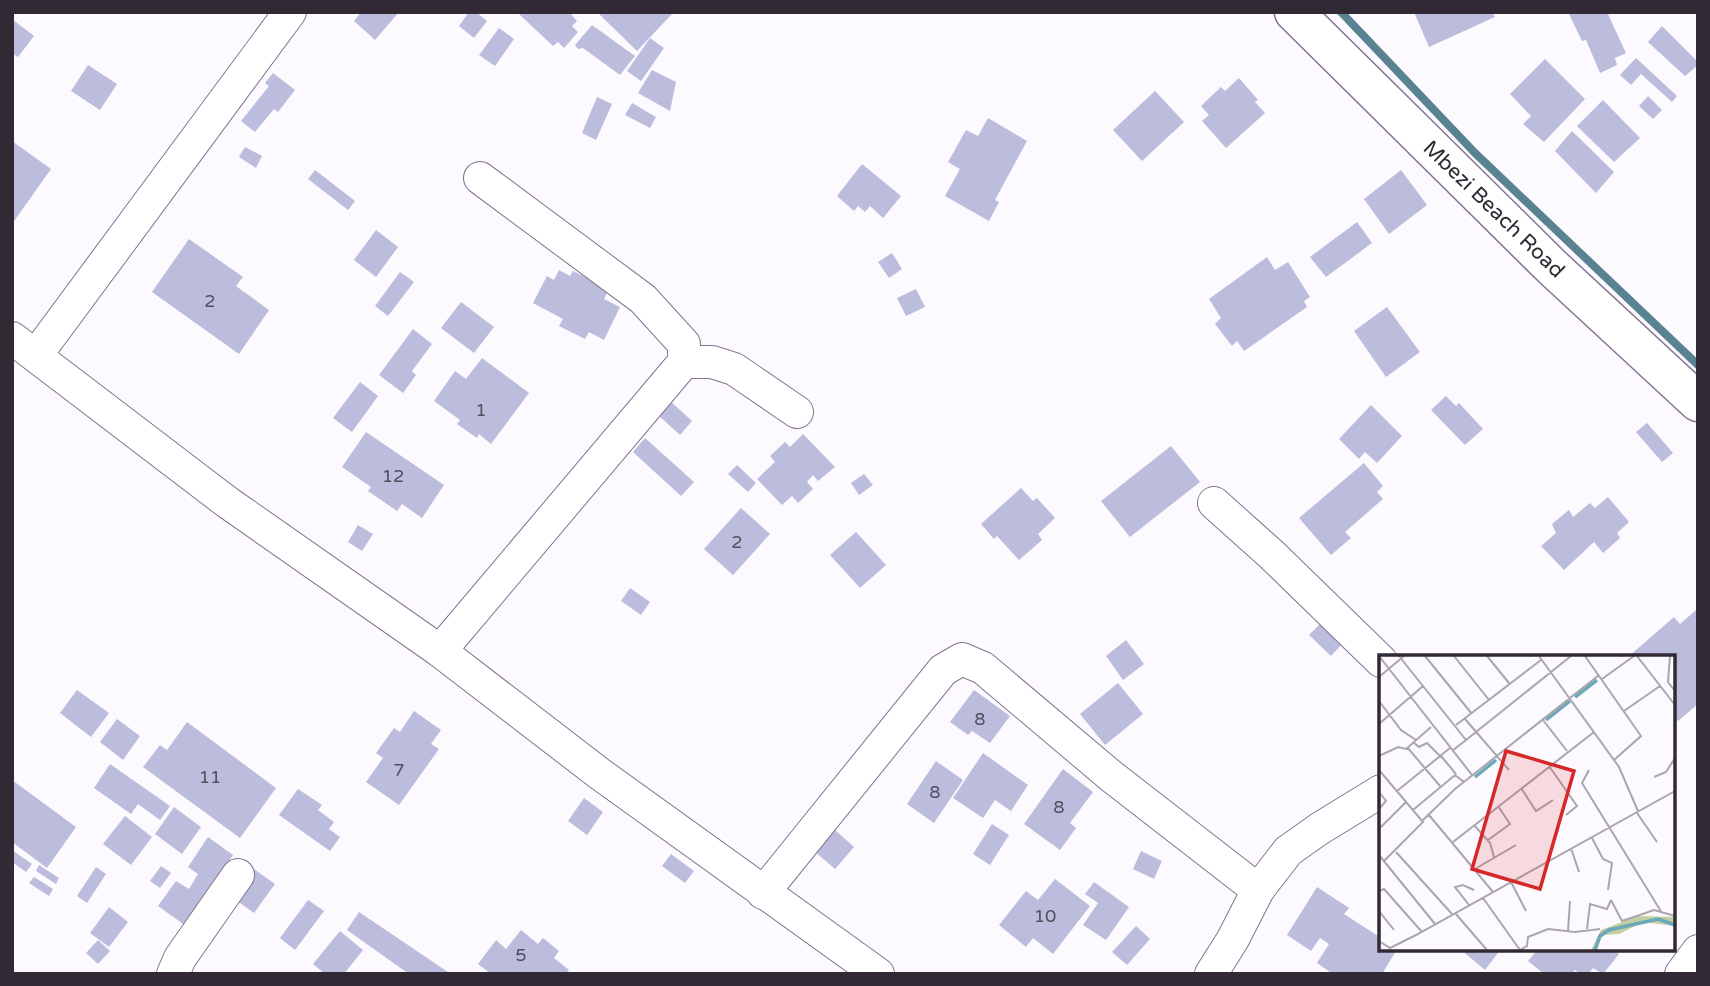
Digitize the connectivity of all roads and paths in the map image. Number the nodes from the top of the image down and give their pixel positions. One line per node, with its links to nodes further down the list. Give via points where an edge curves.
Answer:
1 (290, 12): 4 (street)
2 (1294, 12): 6 (main road, Mbezi Beach Road, via 1552,267)
3 (481, 177): 5 (street, via 643,299 684,344)
4 (24, 346): 9 (street, via 227,502)
5 (684, 362): 7 (street, via 712,362 734,369); 9 (street)
6 (1698, 402)
7 (797, 412)
8 (1214, 503): 10 (street)
9 (440, 652): 14 (street)
10 (1379, 659)
11 (1379, 792): 13 (street, via 1287,851)
12 (239, 875): 15 (street)
13 (1258, 890): 14 (street, via 1111,776 983,668 962,659 943,670); 17 (street)
14 (763, 893): 16 (street)
15 (173, 974)
16 (878, 974)
17 (1211, 974)

